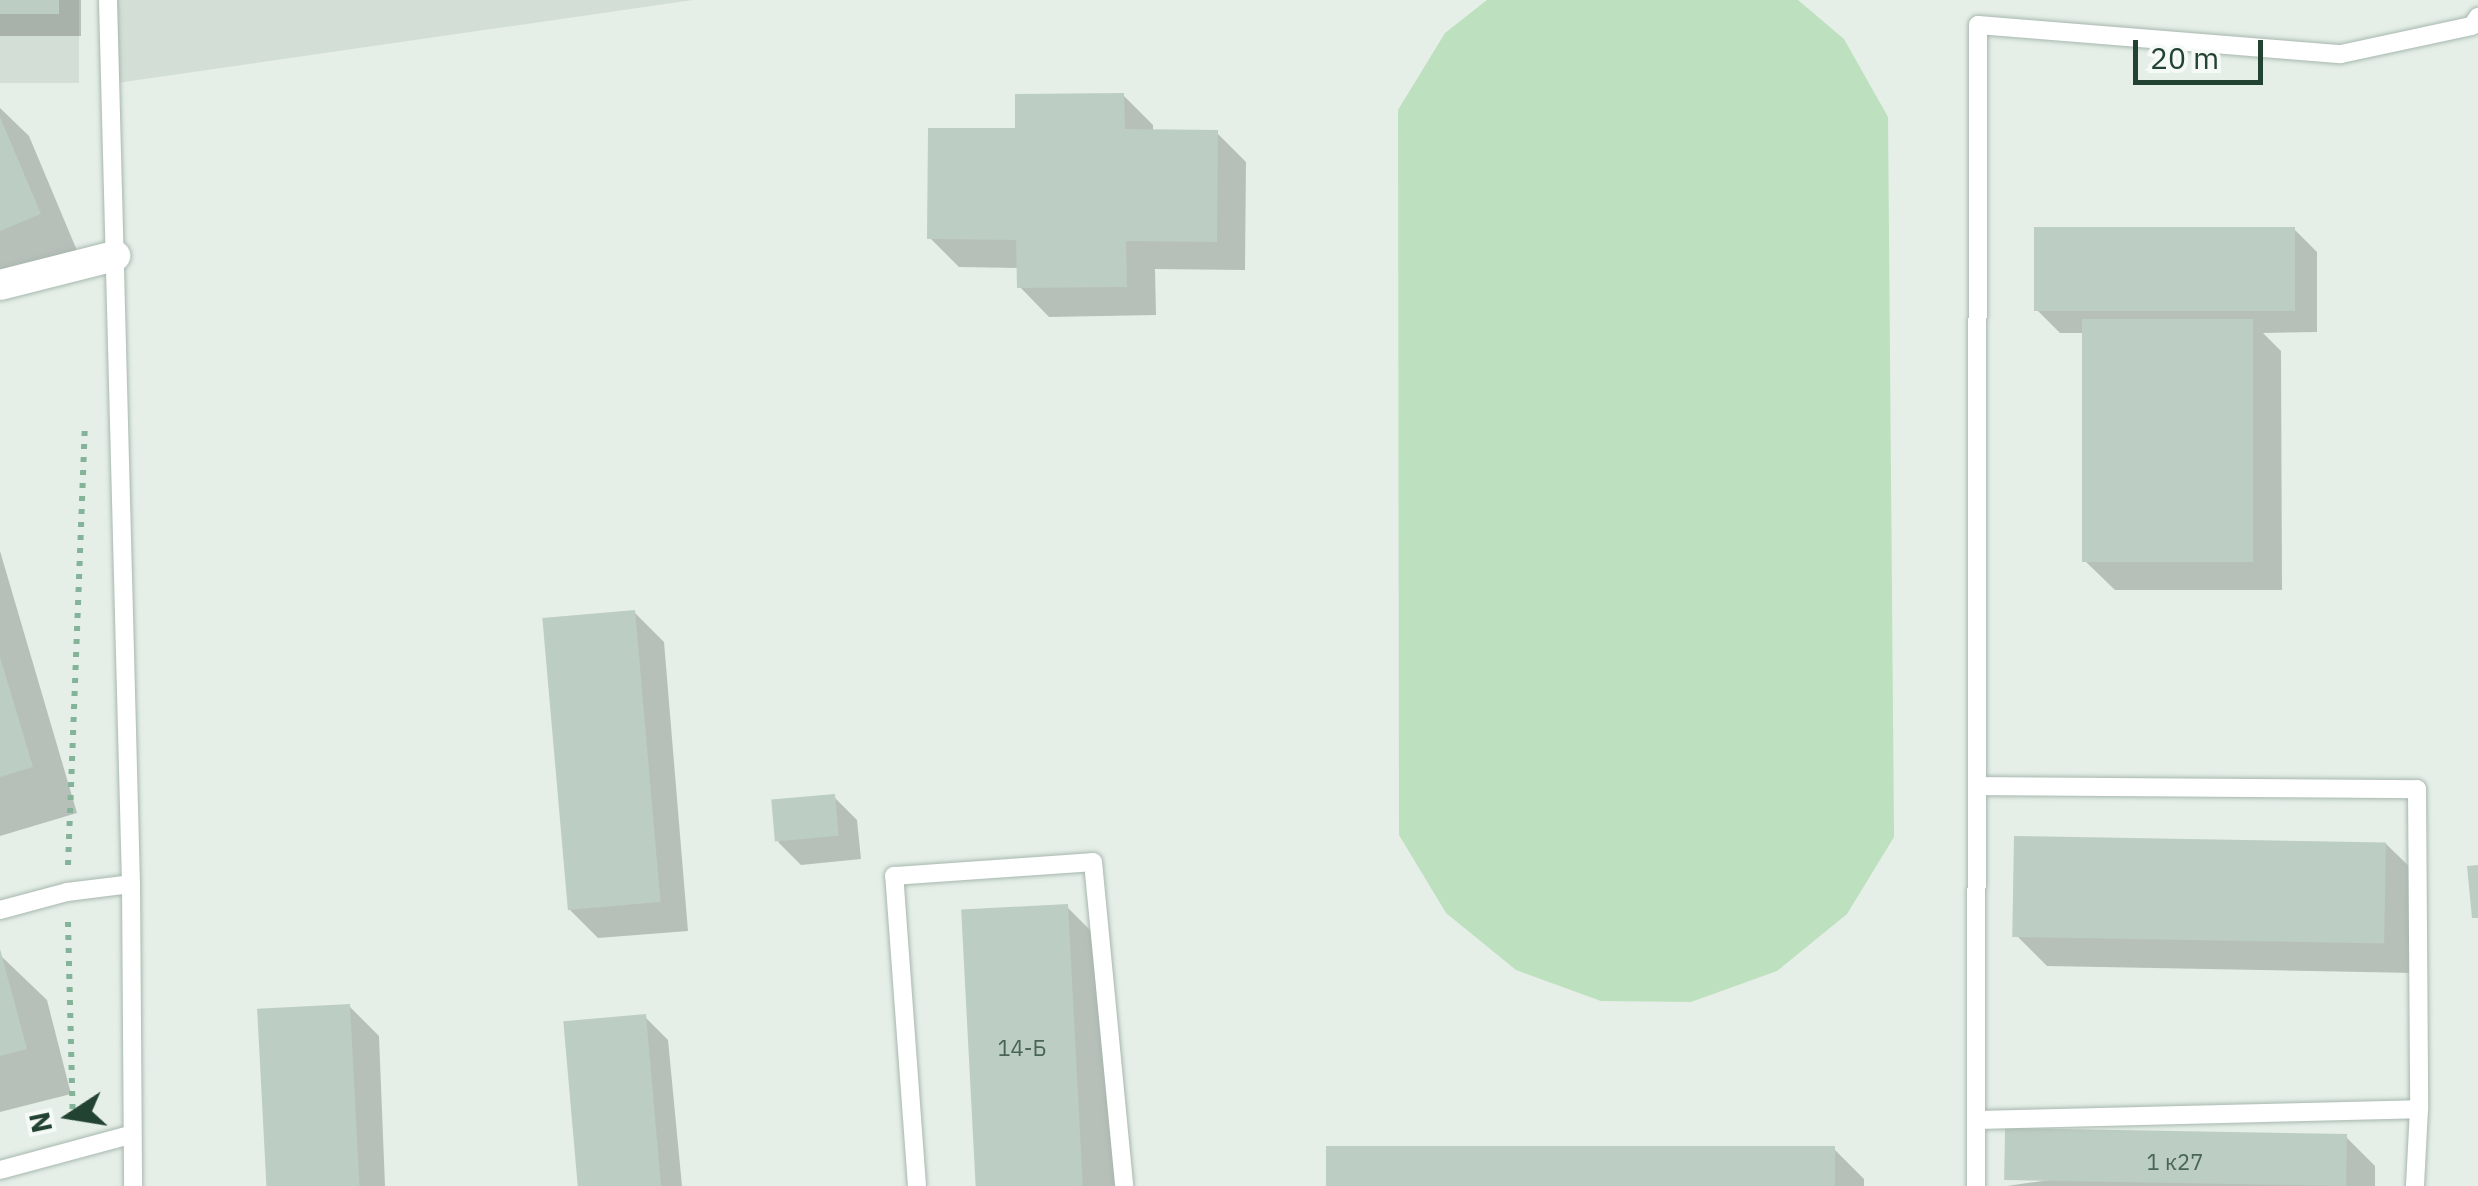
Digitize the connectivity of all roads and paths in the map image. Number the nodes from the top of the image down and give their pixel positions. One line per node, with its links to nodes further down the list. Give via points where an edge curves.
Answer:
1 (108, 0): 3 (lane)
2 (2478, 17): 6 (lane, via 2472,26 2342,54 1978,25)
3 (115, 256): 4 (street); 7 (lane)
4 (0, 285)
5 (85, 420): 8 (path)
6 (1976, 786): 10 (lane, via 2417,789); 11 (lane)
7 (131, 884): 8 (lane); 12 (lane)
8 (67, 892): 9 (lane); 13 (path)
9 (0, 910)
10 (2419, 1110): 11 (lane); 19 (lane)
11 (1976, 1120): 18 (lane)
12 (130, 1135): 13 (lane); 15 (lane)
13 (74, 1150): 14 (lane)
14 (0, 1170)
15 (133, 1186)
16 (917, 1186): 17 (lane, via 894,876 1094,862)
17 (1124, 1186)
18 (1976, 1186)
19 (2415, 1186)

